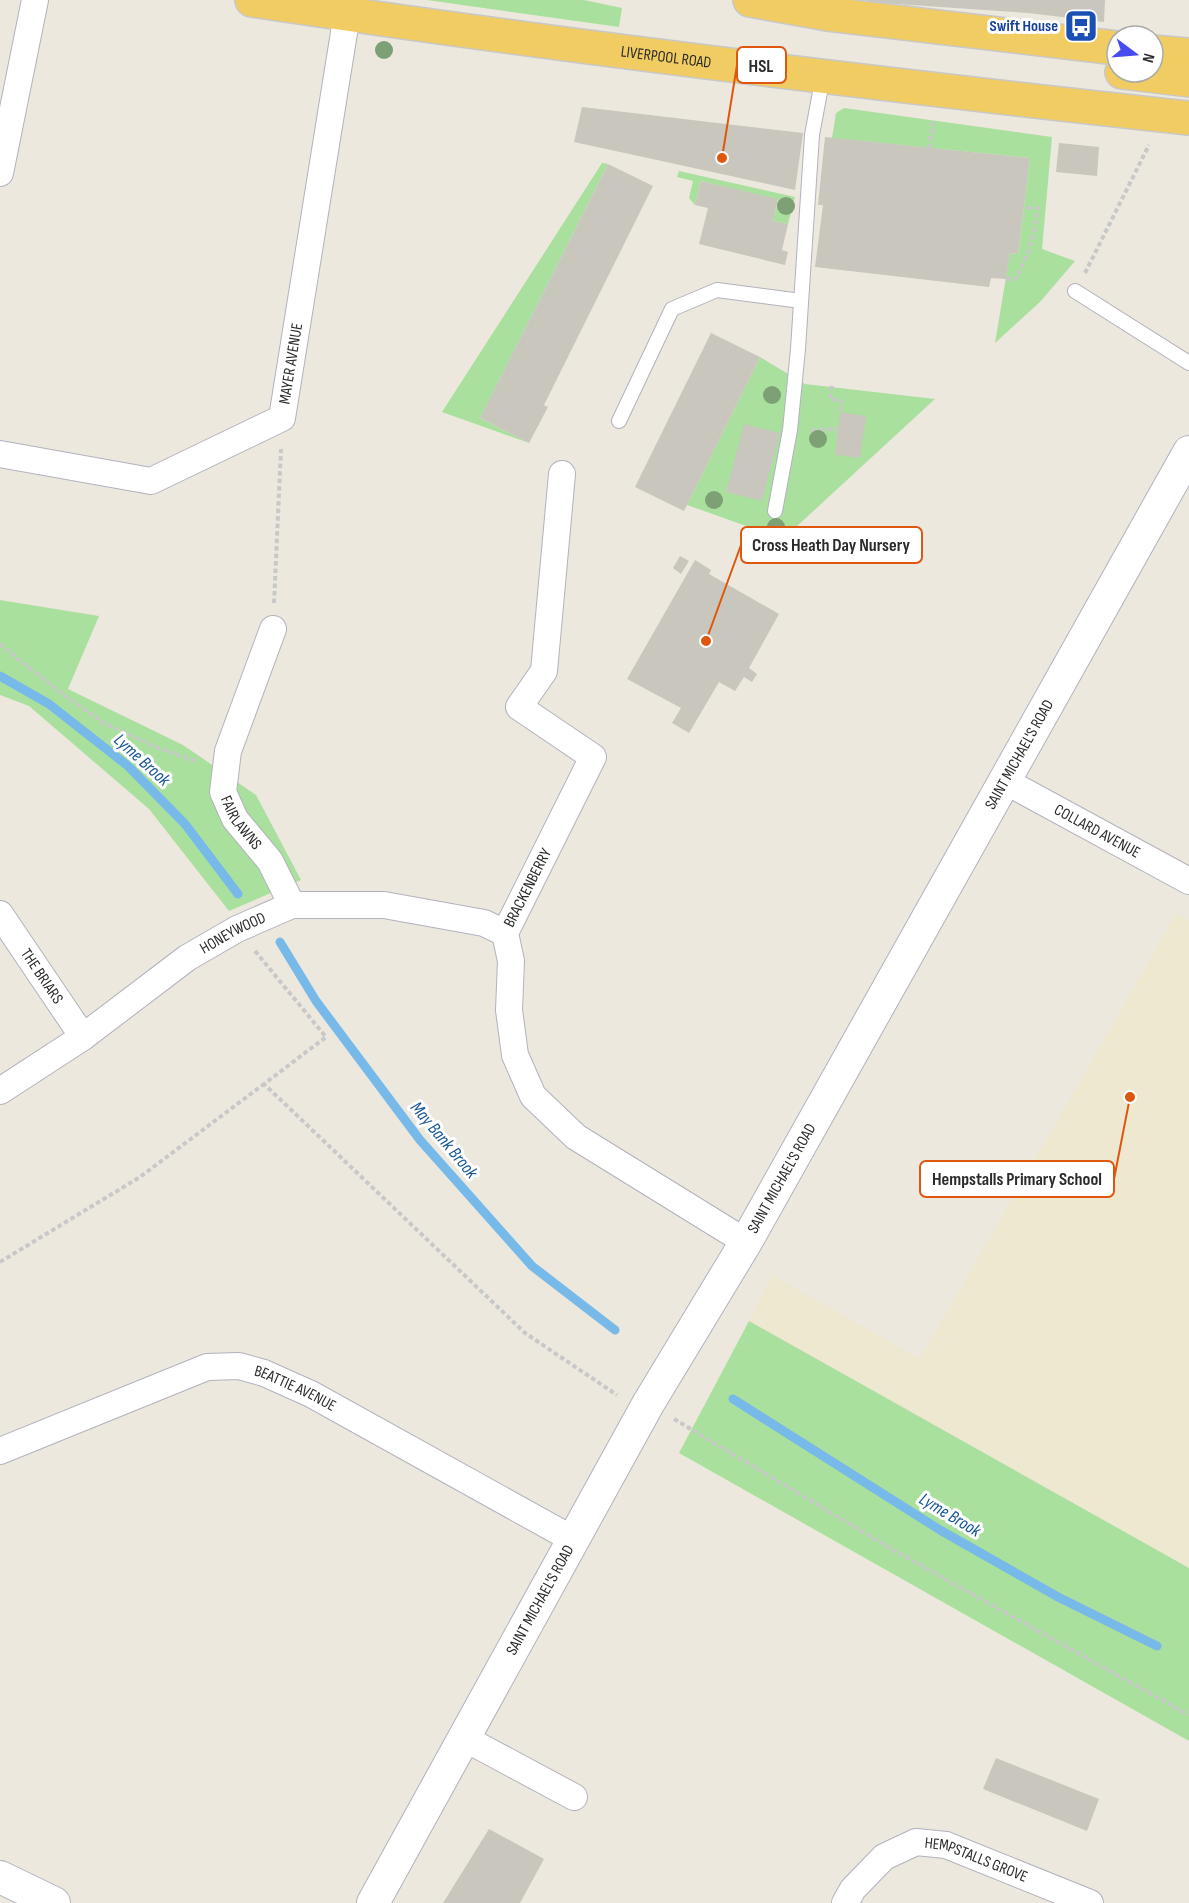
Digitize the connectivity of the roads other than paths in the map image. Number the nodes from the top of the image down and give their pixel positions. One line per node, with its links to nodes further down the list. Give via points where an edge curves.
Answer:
1 (35, 0): 14 (street)
2 (252, 0): 4 (highway, LIVERPOOL ROAD)
3 (750, 0): 5 (highway)
4 (347, 14): 10 (highway, LIVERPOOL ROAD); 20 (street, MAYER AVENUE, via 282,418 151,481)
5 (1006, 37): 6 (highway); 9 (highway)
6 (1105, 47)
7 (1165, 53): 8 (highway)
8 (1189, 55)
9 (1105, 67)
10 (823, 76): 13 (highway, LIVERPOOL ROAD); 16 (lane, via 812,135)
11 (1165, 77): 12 (highway)
12 (1189, 80)
13 (1177, 116)
14 (0, 173)
15 (1075, 291): 17 (lane)
16 (801, 301): 18 (lane, via 717,290 672,309); 22 (lane, via 790,430)
17 (1189, 363)
18 (619, 421)
19 (1189, 452): 24 (street, SAINT MICHAEL'S ROAD)
20 (0, 454)
21 (562, 474): 28 (street, BRACKENBERRY, via 544,671 519,707 593,757)
22 (775, 511)
23 (273, 629): 26 (street, FAIRLAWNS, via 228,751 223,792 235,819 270,861)
24 (1005, 781): 25 (street, COLLARD AVENUE); 31 (street, SAINT MICHAEL'S ROAD)
25 (1189, 881)
26 (292, 905): 28 (street, HONEYWOOD, via 384,905 484,923); 29 (street, HONEYWOOD, via 237,929 188,958)
27 (0, 914): 29 (street, THE BRIARS)
28 (505, 933): 31 (street, BRACKENBERRY, via 511,961 509,1010 515,1055 533,1096 576,1137)
29 (83, 1037): 30 (street, HONEYWOOD)
30 (0, 1091)
31 (746, 1242): 33 (street, SAINT MICHAEL'S ROAD, via 645,1408)
32 (0, 1451): 33 (street, BEATTIE AVENUE, via 207,1367 239,1366 264,1372 311,1394)
33 (574, 1540): 34 (street, SAINT MICHAEL'S ROAD)
34 (464, 1738): 35 (street); 38 (street, SAINT MICHAEL'S ROAD)
35 (574, 1797)
36 (0, 1877): 37 (street)
37 (54, 1903)
38 (373, 1903)
39 (845, 1903): 40 (street, HEMPSTALLS GROVE, via 884,1857 916,1842 946,1845)
40 (1090, 1903)

